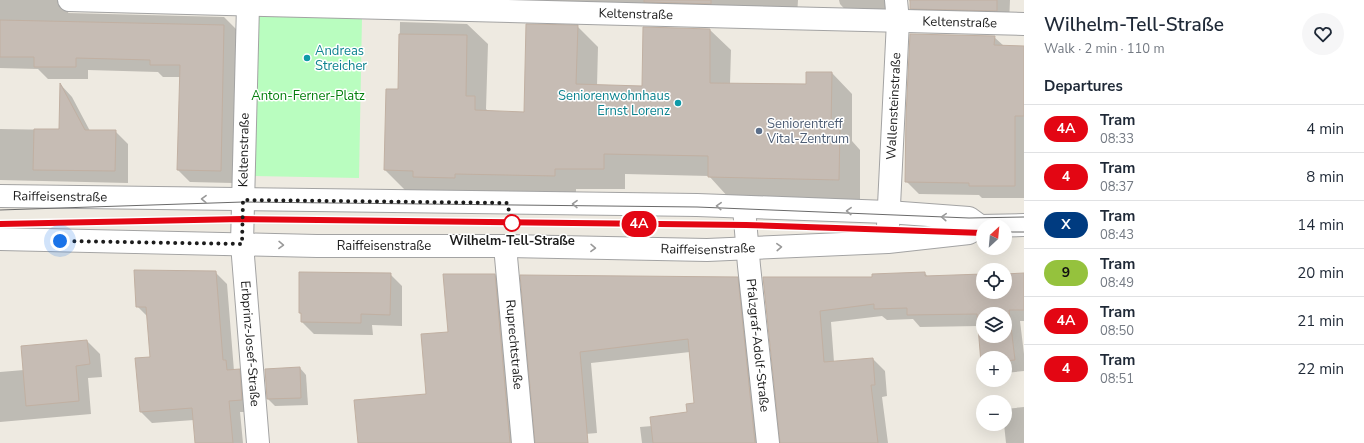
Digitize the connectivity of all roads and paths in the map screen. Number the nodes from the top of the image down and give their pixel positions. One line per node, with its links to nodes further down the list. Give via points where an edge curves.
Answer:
1 (69, 0): 3 (street, Keltenstraße)
2 (370, 4): 3 (street, Keltenstraße); 4 (street, Keltenstraße)
3 (248, 5): 7 (street, Keltenstraße)
4 (897, 10): 5 (street, Keltenstraße); 9 (street, Wallensteinstraße)
5 (1024, 24)
6 (0, 196): 7 (street, Raiffeisenstraße, one-way to 6)
7 (243, 200): 8 (street, Raiffeisenstraße, one-way to 7, via 697,205); 16 (street, Keltenstraße)
8 (744, 208): 9 (street, Raiffeisenstraße, one-way to 8); 18 (street, Pfalzgraf-Adolf-Straße)
9 (888, 212): 10 (street, Raiffeisenstraße, one-way to 9, via 969,218); 15 (street, Wallensteinstraße)
10 (976, 223)
11 (1012, 225): 12 (street, Raiffeisenstraße)
12 (1024, 225)
13 (976, 229): 15 (street, Raiffeisenstraße, via 969,233)
14 (0, 239): 16 (street, Raiffeisenstraße)
15 (888, 242): 18 (street, Raiffeisenstraße, one-way to 15)
16 (242, 244): 17 (street, Raiffeisenstraße, one-way to 17); 19 (street, Erbprinz-Josef-Straße)
17 (505, 246): 18 (street, Raiffeisenstraße, one-way to 18, via 707,250); 20 (street, Ruprechtstraße)
18 (748, 248): 21 (street, Pfalzgraf-Adolf-Straße)
19 (258, 443)
20 (523, 443)
21 (768, 443)

